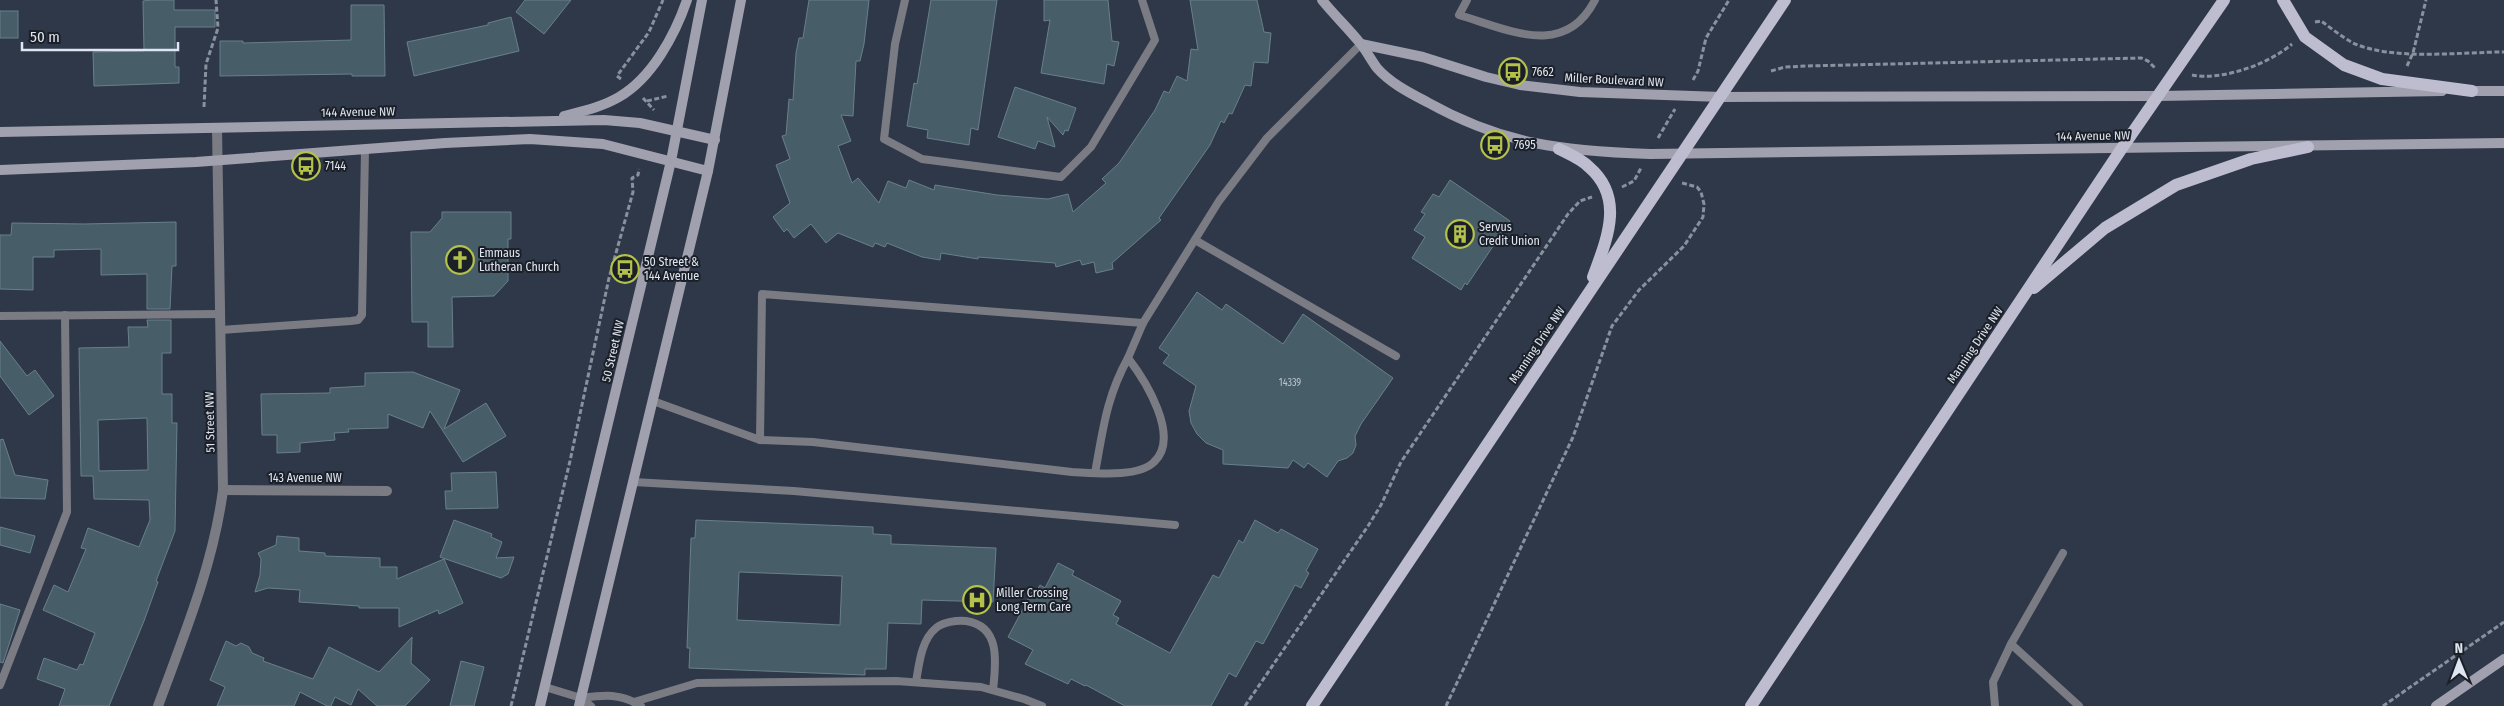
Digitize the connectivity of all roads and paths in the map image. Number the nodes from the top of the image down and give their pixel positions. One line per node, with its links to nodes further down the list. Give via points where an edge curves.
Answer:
1 (216, 0): 32 (path, via 218,28 206,64)
2 (663, 0): 24 (path, via 649,32 618,76)
3 (687, 0): 35 (main road, via 672,34 643,78 632,88 605,104)
4 (702, 0): 37 (main road, 50 Street NW)
5 (741, 0): 39 (main road)
6 (905, 0): 7 (lane, via 895,44 884,139 922,159 1061,177 1091,147 1155,40)
7 (1142, 0)
8 (1322, 0): 17 (main road)
9 (1467, 0): 10 (lane, via 1460,15 1516,32 1544,36 1570,31 1586,16)
10 (1595, 0)
11 (1729, 0): 21 (path, via 1706,38)
12 (1785, 0): 30 (main road, Manning Drive NW)
13 (2224, 0): 23 (main road, Manning Drive NW)
14 (2283, 0): 16 (main road)
15 (2426, 0): 18 (path)
16 (2303, 33): 18 (path, via 2316,21 2321,21 2353,43); 23 (path, via 2280,55 2245,68 2204,77); 25 (main road, via 2344,65 2382,79)
17 (1361, 44): 30 (main road, Miller Boulevard NW, via 1424,57 1520,85 1580,92); 45 (main road, via 1377,68 1394,83 1444,112 1502,136); 56 (lane, via 1267,138 1219,201)
18 (2413, 52): 19 (path); 20 (path)
19 (2504, 52)
20 (2406, 69)
21 (1698, 71)
22 (1771, 71): 23 (path, via 1807,66 2141,58 2157,70)
23 (2175, 72): 29 (main road, Manning Drive NW)
24 (625, 82)
25 (2472, 91): 26 (main road); 29 (main road)
26 (2504, 91)
27 (640, 96): 31 (path)
28 (668, 96): 31 (path)
29 (2159, 96): 30 (main road); 43 (main road, Manning Drive NW)
30 (1721, 97): 46 (main road, Manning Drive NW)
31 (647, 102): 34 (path)
32 (204, 108)
33 (1676, 108): 40 (path)
34 (654, 110)
35 (550, 120): 36 (main road, 144 Avenue NW); 37 (main road, 144 Avenue NW, via 626,121)
36 (218, 128): 38 (main road, 144 Avenue NW); 47 (street, 51 Street NW)
37 (678, 131): 39 (main road, 144 Avenue NW); 48 (main road, 50 Street NW)
38 (0, 132)
39 (715, 140): 50 (main road)
40 (1656, 142)
41 (2504, 142): 42 (main road, 144 Avenue NW)
42 (2308, 147): 43 (main road, 144 Avenue NW); 58 (main road, via 2251,159 2176,185 2105,228)
43 (2122, 148): 46 (main road, 144 Avenue NW); 58 (main road, Manning Drive NW)
44 (366, 149): 47 (main road); 48 (main road, via 560,140 603,144); 63 (lane, via 362,315 358,320)
45 (1559, 149): 46 (main road); 57 (main road, via 1588,166 1608,192 1610,231)
46 (1683, 153): 57 (main road, Manning Drive NW)
47 (218, 160): 49 (main road); 59 (street, 51 Street NW)
48 (671, 161): 50 (main road); 79 (main road, 50 Street NW)
49 (0, 170)
50 (708, 171): 66 (main road)
51 (638, 174): 85 (path, via 632,178 632,192 609,278 570,461)
52 (1634, 181): 54 (path)
53 (1687, 183): 91 (path, via 1702,192 1703,217 1684,246 1639,290 1612,326 1577,429)
54 (1619, 189)
55 (1594, 196): 89 (path, via 1580,201 1568,214 1406,455 1368,526)
56 (1195, 240): 62 (lane); 64 (lane)
57 (1587, 295): 90 (main road, Manning Drive NW)
58 (2023, 298): 92 (main road, Manning Drive NW)
59 (220, 314): 60 (lane); 63 (street, 51 Street NW)
60 (65, 315): 61 (lane); 78 (lane, via 66,512)
61 (0, 316)
62 (1143, 323): 65 (lane); 67 (lane, via 762,294)
63 (221, 330): 70 (street, 51 Street NW)
64 (1396, 356)
65 (1128, 358): 68 (lane, via 1107,405); 68 (lane, via 1144,378 1156,405 1164,429 1162,450 1154,462 1138,470)
66 (653, 401): 67 (lane); 69 (main road)
67 (760, 440): 68 (lane, via 813,442)
68 (1095, 473)
69 (633, 482): 72 (lane, via 794,491); 81 (main road)
70 (223, 490): 71 (street, 143 Avenue NW); 84 (street, 51 Street NW, via 202,587)
71 (387, 491)
72 (1175, 525)
73 (2063, 554): 75 (lane)
74 (2504, 622): 95 (path)
75 (2011, 644): 93 (lane, via 1993,682); 94 (lane)
76 (2504, 659): 83 (main road)
77 (916, 682): 80 (lane); 80 (lane, via 926,642 936,628 962,620 975,622 986,629 993,641 996,653); 82 (lane, via 697,683)
78 (0, 685)
79 (545, 687): 81 (lane); 86 (main road, 50 Street NW)
80 (993, 690): 88 (lane)
81 (580, 702): 82 (lane, via 608,694); 87 (lane)
82 (637, 704)
83 (2441, 705)
84 (158, 706)
85 (511, 706)
86 (540, 706)
87 (591, 706)
88 (1042, 706)
89 (1245, 706)
90 (1312, 706)
91 (1446, 706)
92 (1751, 706)
93 (1995, 706)
94 (2079, 706)
95 (2383, 706)

